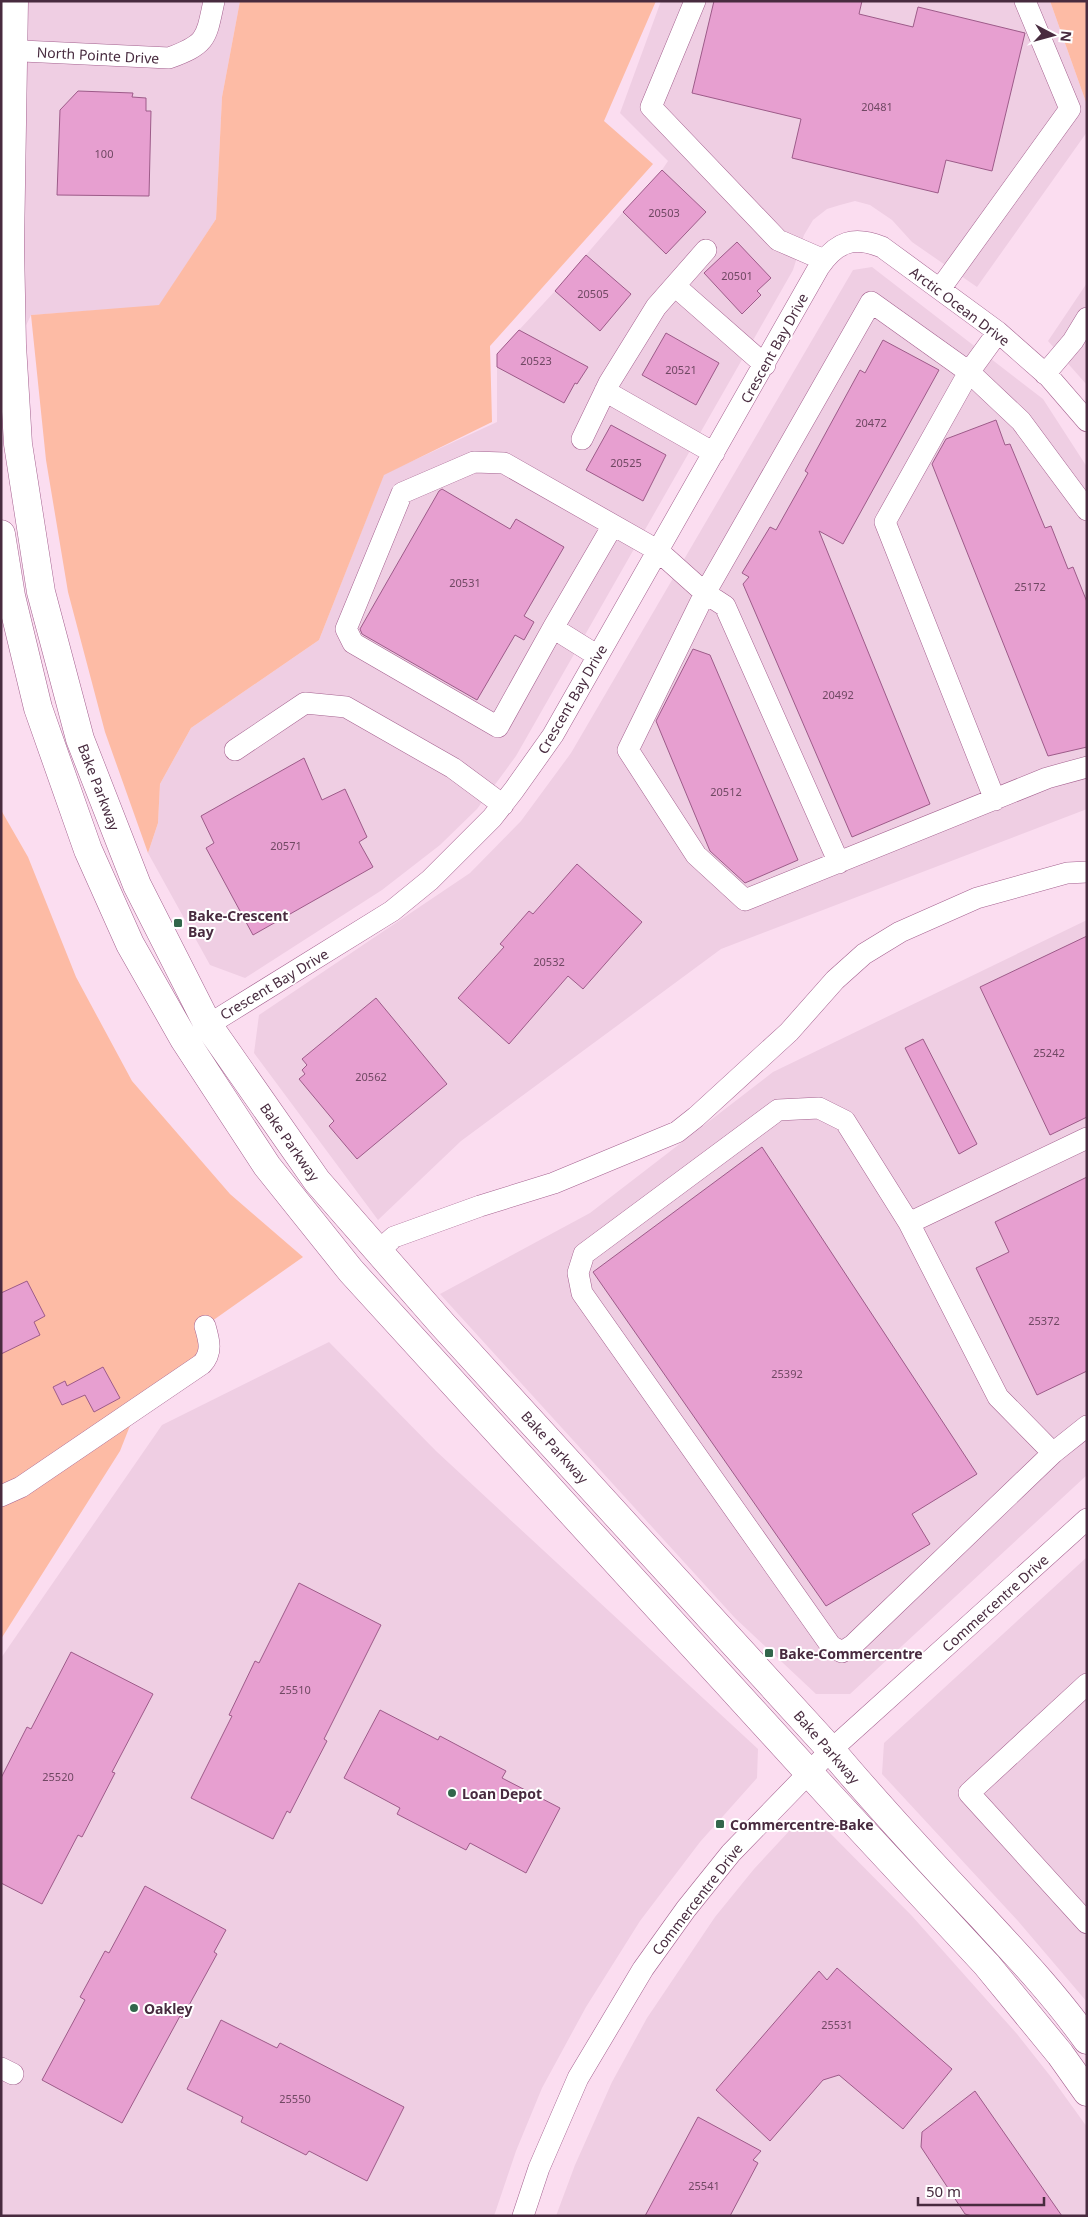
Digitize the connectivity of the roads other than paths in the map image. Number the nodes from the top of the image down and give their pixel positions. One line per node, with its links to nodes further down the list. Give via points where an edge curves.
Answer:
1 (14, 1): 5 (main road, Bake Parkway)
2 (214, 1): 5 (street, North Pointe Drive, via 208,33 193,49 169,58)
3 (695, 1): 7 (street, via 651,106 778,240)
4 (1025, 1): 9 (street, via 1070,109)
5 (7, 50): 33 (main road, Bake Parkway, via 12,345 18,444 41,592 80,738 137,884)
6 (706, 250): 8 (street)
7 (822, 263): 9 (street, Arctic Ocean Drive, via 831,252 849,242 867,241 882,247); 12 (street, Crescent Bay Drive)
8 (675, 286): 12 (street); 15 (street, via 656,307)
9 (940, 289): 11 (street, Arctic Ocean Drive)
10 (1087, 318): 14 (street, via 1073,341)
11 (998, 332): 13 (street); 14 (street, Arctic Ocean Drive)
12 (765, 365): 18 (street, Crescent Bay Drive)
13 (969, 372): 19 (street, via 1021,421); 23 (street, via 871,302); 28 (street, via 885,522)
14 (1045, 374): 16 (street, Arctic Ocean Drive)
15 (605, 391): 17 (street); 18 (street)
16 (1087, 420)
17 (582, 438)
18 (714, 453): 22 (street, Crescent Bay Drive)
19 (1087, 510)
20 (613, 525): 22 (street); 24 (street); 24 (street, via 504,463 474,462 402,493 346,629 353,643 498,727)
21 (1, 534): 30 (main road, via 11,596 38,708)
22 (657, 550): 23 (street); 25 (street, Crescent Bay Drive)
23 (705, 593): 31 (street, via 725,606); 31 (street, via 628,750 696,855 745,900)
24 (553, 628): 25 (street)
25 (598, 656): 29 (street, Crescent Bay Drive, via 553,735)
26 (235, 750): 29 (street, via 305,703 346,707 453,768)
27 (1087, 767): 28 (street, via 1047,778)
28 (995, 800): 31 (street)
29 (503, 805): 33 (street, Crescent Bay Drive, via 467,846 392,912)
30 (75, 814): 33 (main road, via 103,844 138,925 175,994 198,1024); 44 (main road, via 130,944 184,1039 267,1166 345,1264)
31 (839, 863)
32 (1087, 872): 36 (street, via 1067,873 978,898 900,932 864,954 835,980 789,1032 677,1132 554,1183 394,1237)
33 (208, 1025): 36 (main road, Bake Parkway, via 317,1182)
34 (1087, 1138): 35 (street)
35 (909, 1222): 39 (street, via 998,1398); 39 (street, via 845,1121 819,1108 778,1110 584,1254 578,1273 582,1293 831,1646 842,1652)
36 (378, 1252): 43 (main road, Bake Parkway)
37 (205, 1326): 40 (street, via 210,1349 202,1364 21,1487)
38 (1087, 1426): 39 (street)
39 (1053, 1453)
40 (1, 1496)
41 (1087, 1519): 43 (street, Commercentre Drive)
42 (1087, 1684): 45 (street, via 969,1793)
43 (831, 1750): 44 (street, Commercentre Drive); 46 (main road, Bake Parkway, via 1028,1966)
44 (809, 1772): 47 (main road, via 1012,1993); 48 (street, Commercentre Drive, via 731,1853 643,1969 578,2078 539,2168)
45 (1087, 1923)
46 (1087, 2040)
47 (1087, 2092)
48 (523, 2216)

